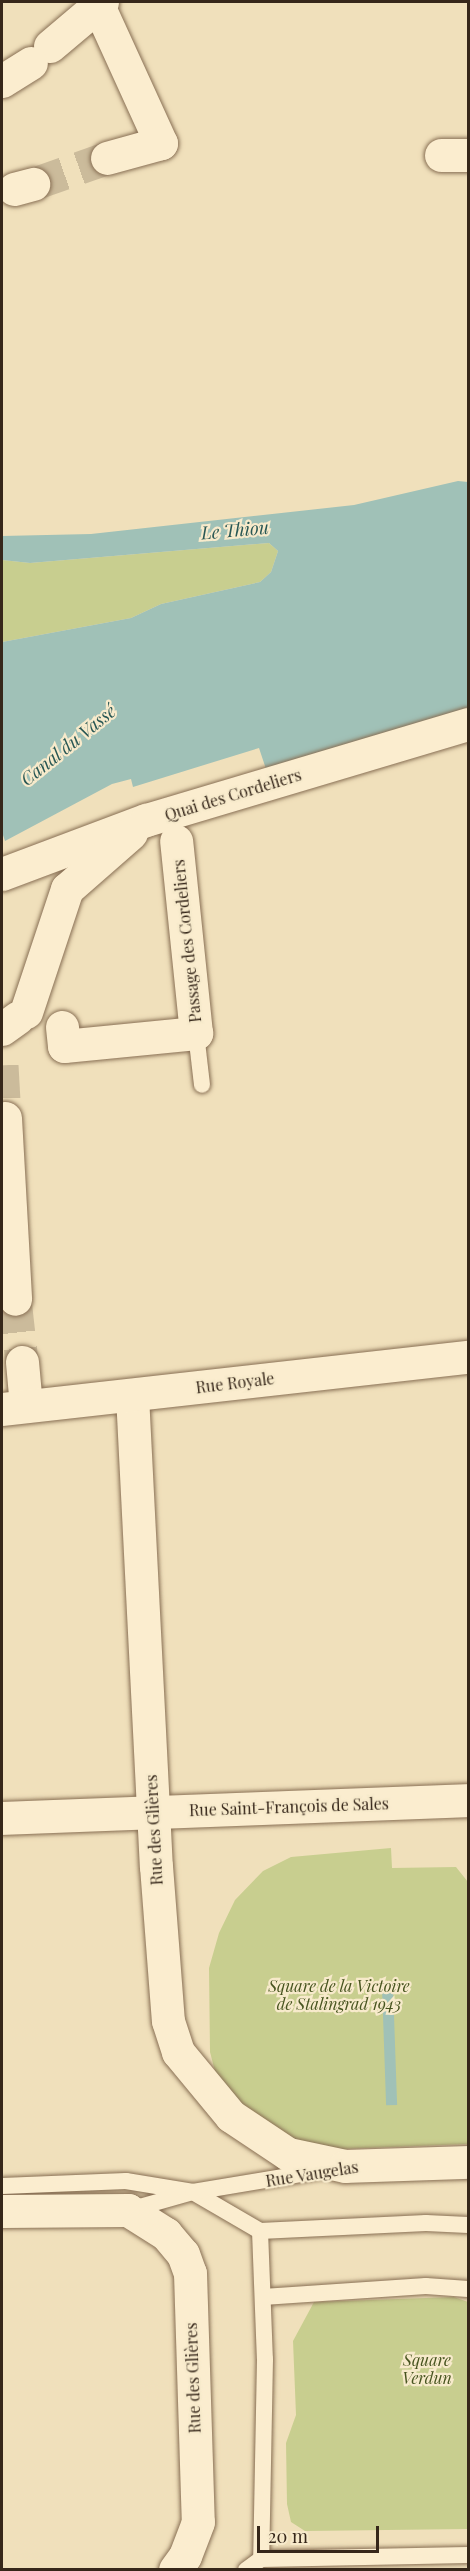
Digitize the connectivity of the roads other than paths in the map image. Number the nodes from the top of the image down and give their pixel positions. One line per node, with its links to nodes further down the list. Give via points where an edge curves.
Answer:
1 (88, 7): 2 (street); 3 (street, via 161,143)
2 (18, 67)
3 (107, 158)
4 (468, 724): 5 (street, Quai des Cordeliers)
5 (146, 820): 7 (street, Quai des Cordeliers); 8 (street)
6 (176, 841): 11 (street, Passage des Cordeliers)
7 (2, 875): 8 (street)
8 (67, 889): 9 (street)
9 (15, 1020)
10 (62, 1027): 11 (street, Passage des Cordeliers, via 64,1046)
11 (196, 1033): 12 (lane)
12 (202, 1085)
13 (4, 1118): 14 (street)
14 (15, 1299)
15 (468, 1357): 17 (street, Rue Royale)
16 (22, 1362): 18 (street)
17 (132, 1395): 18 (street, Rue Royale); 20 (street, Rue des Glières)
18 (14, 1407)
19 (468, 1800): 20 (street, Rue Saint-François de Sales)
20 (153, 1813): 21 (street, Rue Saint-François de Sales); 23 (street, Rue des Glières, via 168,2021 178,2052 231,2116 260,2138 288,2154)
21 (2, 1818)
22 (468, 2163): 23 (street, Rue Vaugelas)
23 (345, 2166): 25 (lane, Rue Vaugelas)
24 (2, 2186): 25 (lane, Rue Vaugelas, via 126,2181)
25 (193, 2192): 26 (lane, Rue Vaugelas); 29 (lane, Rue Vaugelas)
26 (128, 2210): 27 (street, Rue Vaugelas); 34 (street, Rue des Glières, via 166,2234 183,2254 190,2273 198,2522)
27 (2, 2211)
28 (468, 2225): 29 (lane, via 426,2223)
29 (260, 2231): 31 (lane)
30 (468, 2289): 31 (lane, via 426,2286)
31 (263, 2297): 33 (lane)
32 (468, 2555): 33 (lane)
33 (261, 2559): 35 (lane)
34 (175, 2570)
35 (246, 2570)

